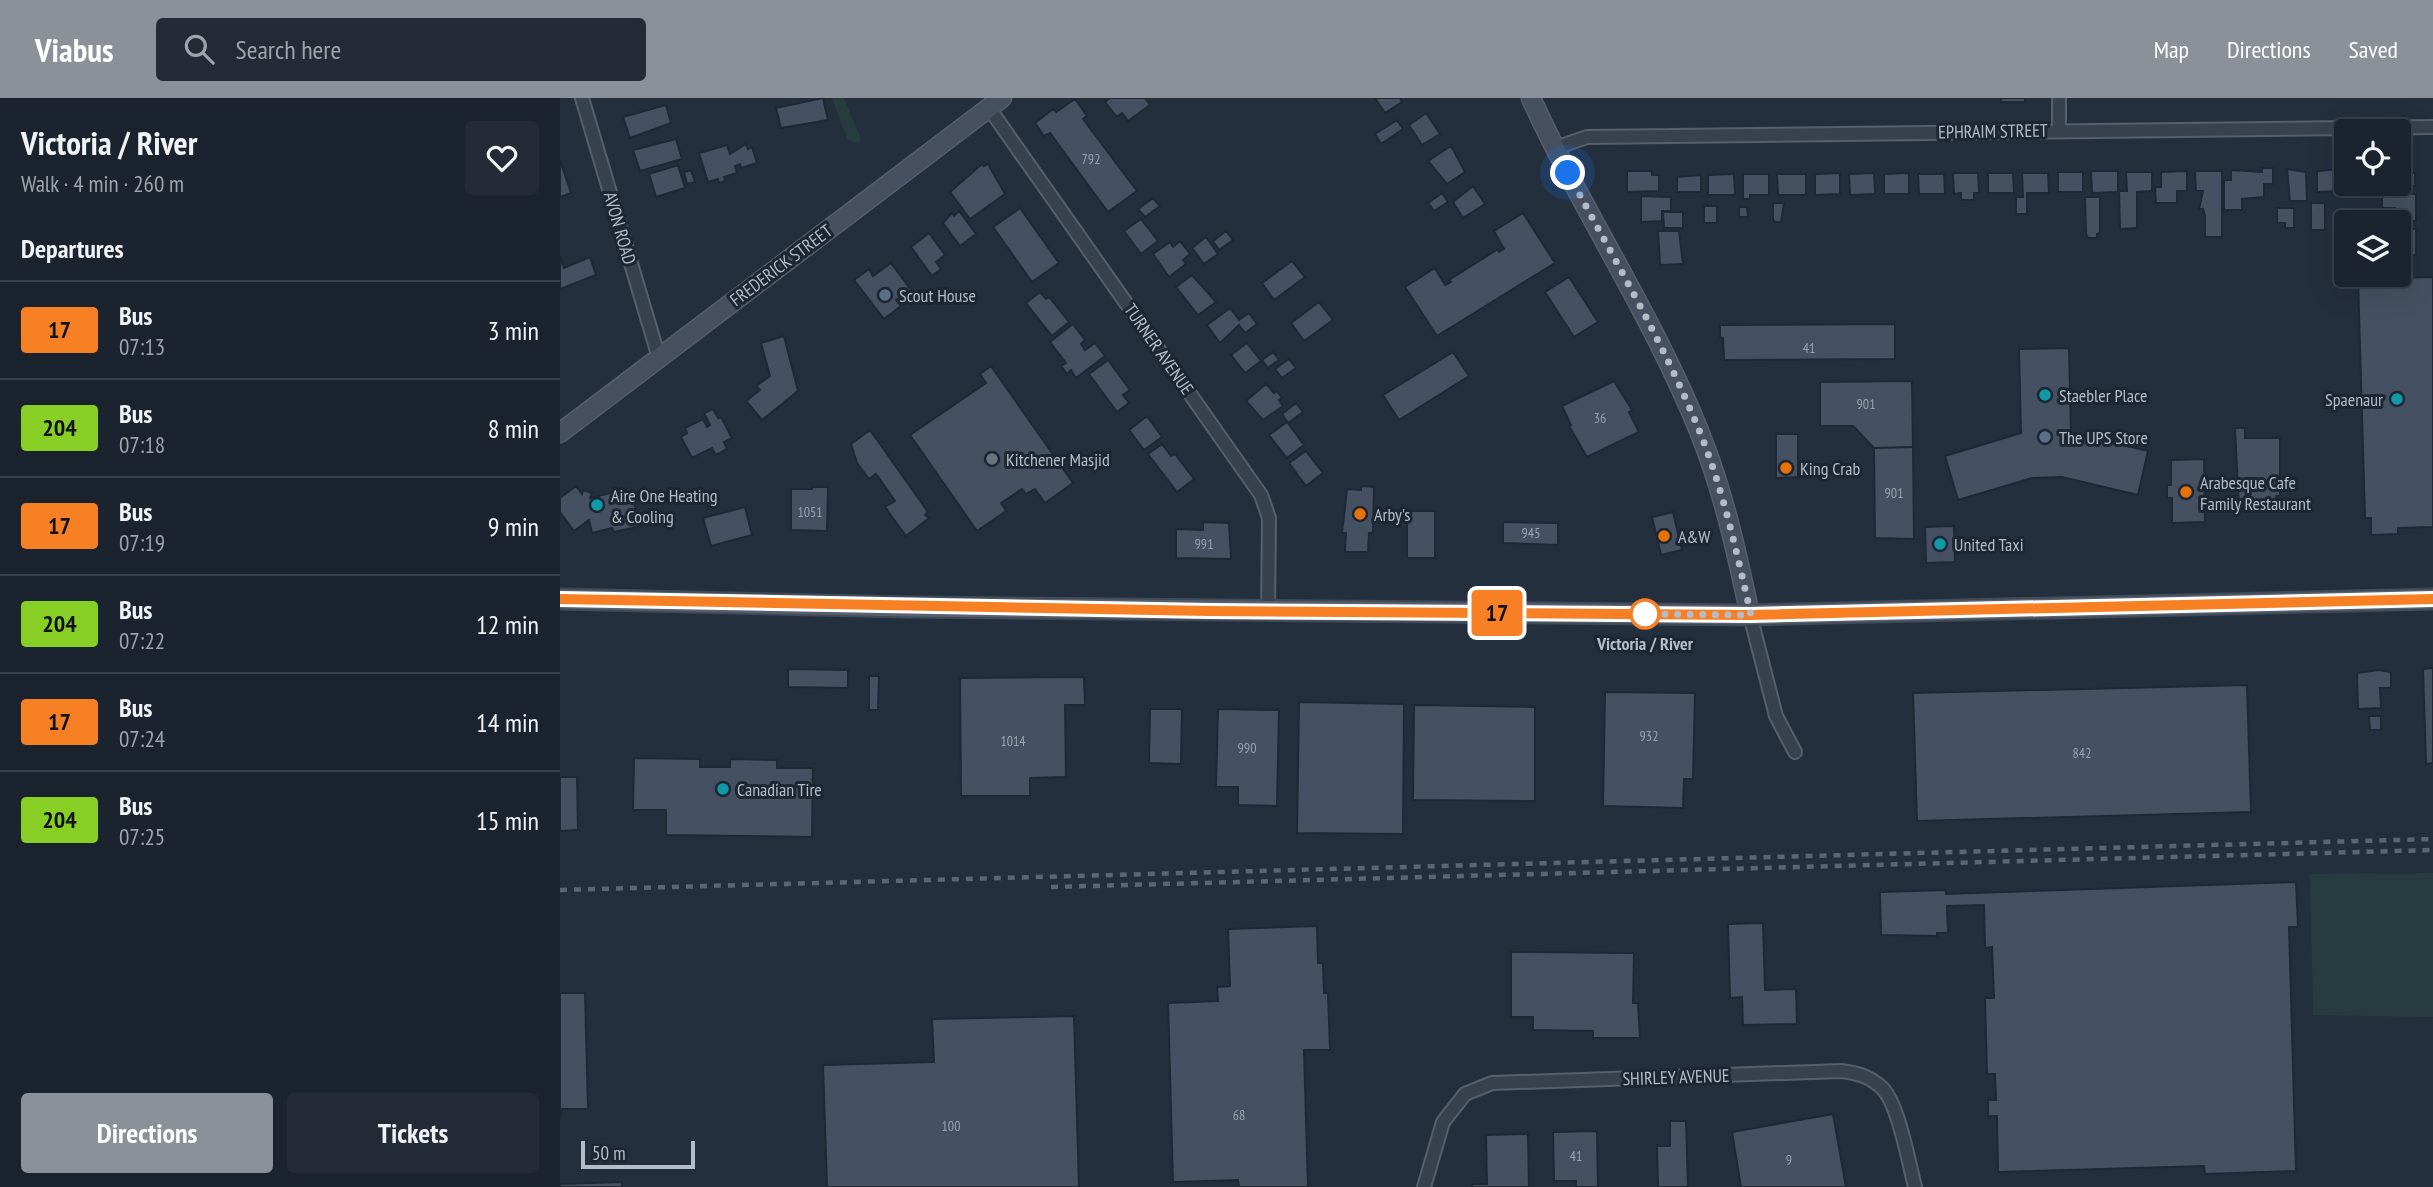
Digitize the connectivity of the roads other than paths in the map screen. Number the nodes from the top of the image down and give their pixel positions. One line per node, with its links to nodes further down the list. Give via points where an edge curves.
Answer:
1 (582, 98): 8 (street, AVON ROAD)
2 (1531, 98): 7 (street)
3 (2059, 98): 6 (street)
4 (995, 103): 8 (street, FREDERICK STREET); 12 (street, TURNER AVENUE, via 1261,495 1269,518)
5 (2433, 127): 6 (street, EPHRAIM STREET)
6 (2059, 131): 7 (street, EPHRAIM STREET, via 1587,137)
7 (1555, 148): 13 (street, via 1700,434 1723,499)
8 (659, 358): 9 (street, FREDERICK STREET)
9 (560, 433)
10 (560, 599): 12 (main road)
11 (2433, 599): 13 (main road)
12 (1268, 611): 13 (main road)
13 (1751, 615): 14 (street, via 1776,716)
14 (1795, 752)
15 (1424, 1187): 16 (street, SHIRLEY AVENUE, via 1443,1122 1465,1094 1492,1083 1841,1071 1860,1073 1884,1088)
16 (1915, 1187)

